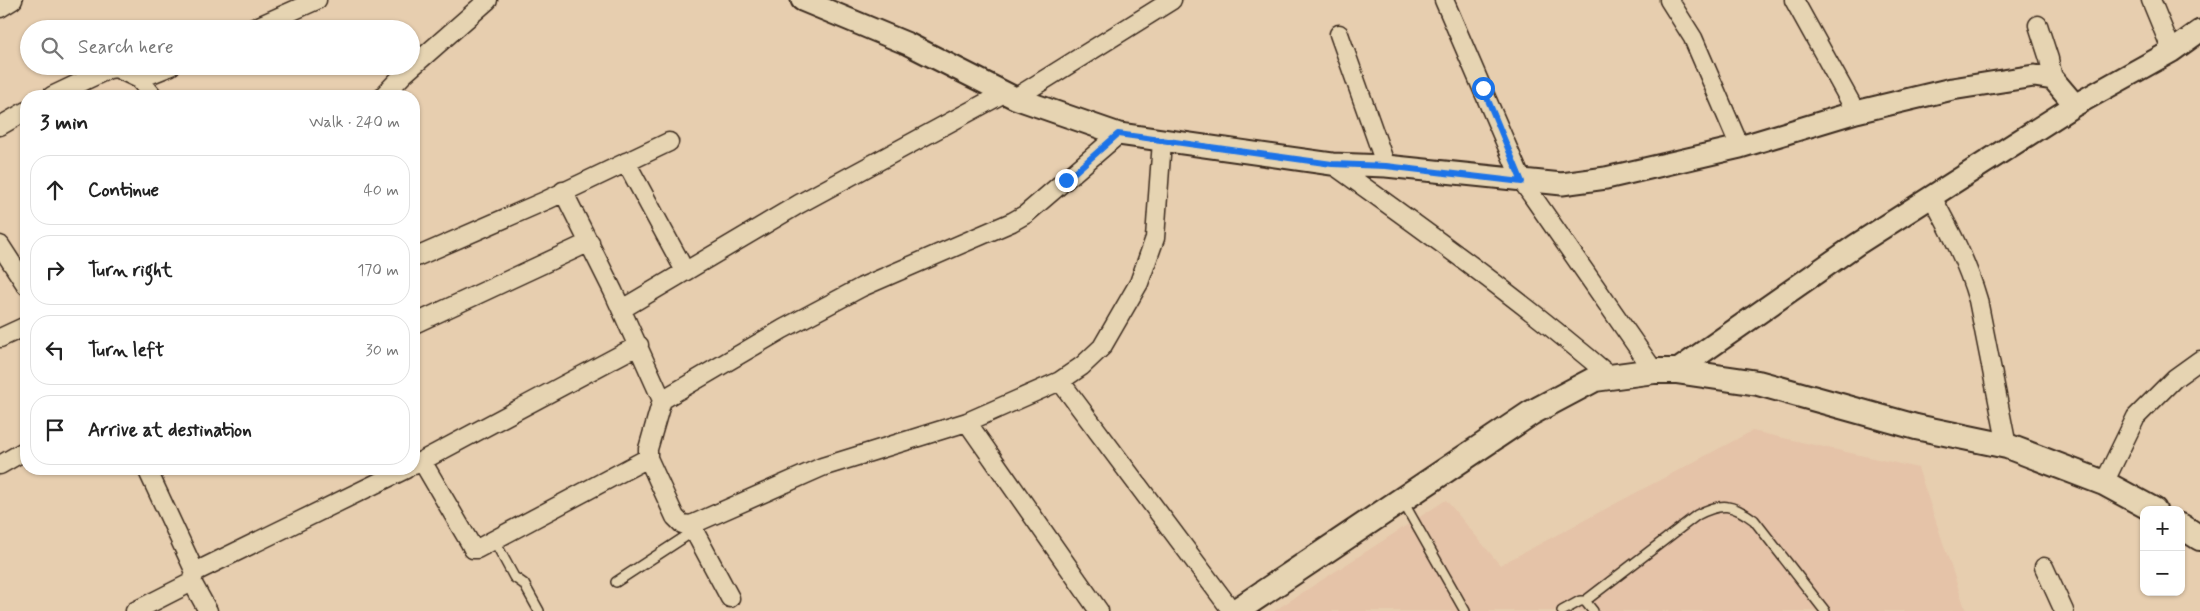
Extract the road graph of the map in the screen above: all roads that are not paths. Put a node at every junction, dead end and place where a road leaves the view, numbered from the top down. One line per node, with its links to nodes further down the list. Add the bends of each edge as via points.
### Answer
1 (13, 0): 10 (street)
2 (317, 0): 11 (street)
3 (488, 0): 16 (street)
4 (802, 0): 26 (street, via 908,44)
5 (1172, 0): 26 (street)
6 (1444, 0): 38 (street)
7 (1669, 0): 34 (street, via 1693,38)
8 (1794, 0): 28 (street)
9 (2151, 0): 15 (street)
10 (0, 8)
11 (272, 20)
12 (2038, 25): 22 (street)
13 (2200, 31): 15 (street)
14 (1338, 34): 37 (street)
15 (2172, 51): 27 (street)
16 (420, 60)
17 (96, 75): 23 (street)
18 (131, 75): 21 (street)
19 (149, 75): 21 (street)
20 (403, 75): 25 (street)
21 (139, 79): 24 (street)
22 (2053, 79): 27 (street); 28 (street, via 2034,76 1952,89)
23 (65, 90)
24 (148, 90)
25 (389, 90)
26 (1009, 95): 31 (street); 45 (street, via 799,204)
27 (2075, 105): 40 (street)
28 (1856, 112): 34 (street)
29 (20, 114): 30 (street)
30 (0, 126)
31 (1118, 134): 32 (street); 55 (street, via 1026,214 862,287)
32 (1162, 141): 36 (street); 54 (street, via 1155,238 1139,283 1102,347)
33 (669, 142): 35 (street)
34 (1740, 147): 38 (street, via 1606,178 1562,184)
35 (626, 162): 39 (street); 45 (street)
36 (1332, 164): 37 (street); 53 (street, via 1473,266)
37 (1386, 166): 38 (street)
38 (1522, 182): 52 (street)
39 (563, 192): 41 (street); 43 (street)
40 (1932, 197): 52 (street); 57 (street, via 1961,249 1972,277)
41 (590, 242): 46 (street); 47 (street)
42 (0, 245): 44 (street)
43 (420, 255)
44 (20, 259)
45 (685, 271): 46 (street)
46 (622, 309): 50 (street)
47 (420, 321)
48 (20, 329): 49 (street)
49 (0, 338)
50 (638, 345): 55 (street); 60 (street)
51 (2200, 360): 65 (street, via 2175,378 2136,417)
52 (1665, 371): 53 (main road); 57 (main road, via 1758,383 1916,427)
53 (1610, 376): 66 (main road, via 1595,378 1531,413)
54 (1060, 381): 56 (street); 81 (street)
55 (662, 400): 59 (street)
56 (967, 422): 68 (street, via 822,467); 80 (street)
57 (2007, 446): 65 (main road)
58 (20, 453): 61 (street)
59 (648, 458): 68 (street, via 675,517); 71 (street)
60 (420, 462)
61 (0, 465)
62 (420, 473): 71 (street, via 473,548)
63 (150, 475): 73 (street)
64 (394, 475): 73 (street)
65 (2104, 483): 67 (main road)
66 (1402, 500): 82 (main road); 83 (lane)
67 (2147, 506)
68 (692, 528): 74 (lane); 75 (street)
69 (2185, 529): 70 (main road)
70 (2200, 538)
71 (494, 540): 79 (lane, via 514,577 524,584)
72 (2044, 567): 87 (street)
73 (193, 577): 77 (street); 78 (street)
74 (616, 582)
75 (730, 598)
76 (1585, 601): 84 (lane); 85 (lane); 86 (lane, via 1697,515 1725,505 1754,520)
77 (134, 611)
78 (208, 611)
79 (539, 611)
80 (1099, 611)
81 (1232, 611)
82 (1236, 611)
83 (1465, 611)
84 (1562, 611)
85 (1594, 611)
86 (1825, 611)
87 (2064, 611)

